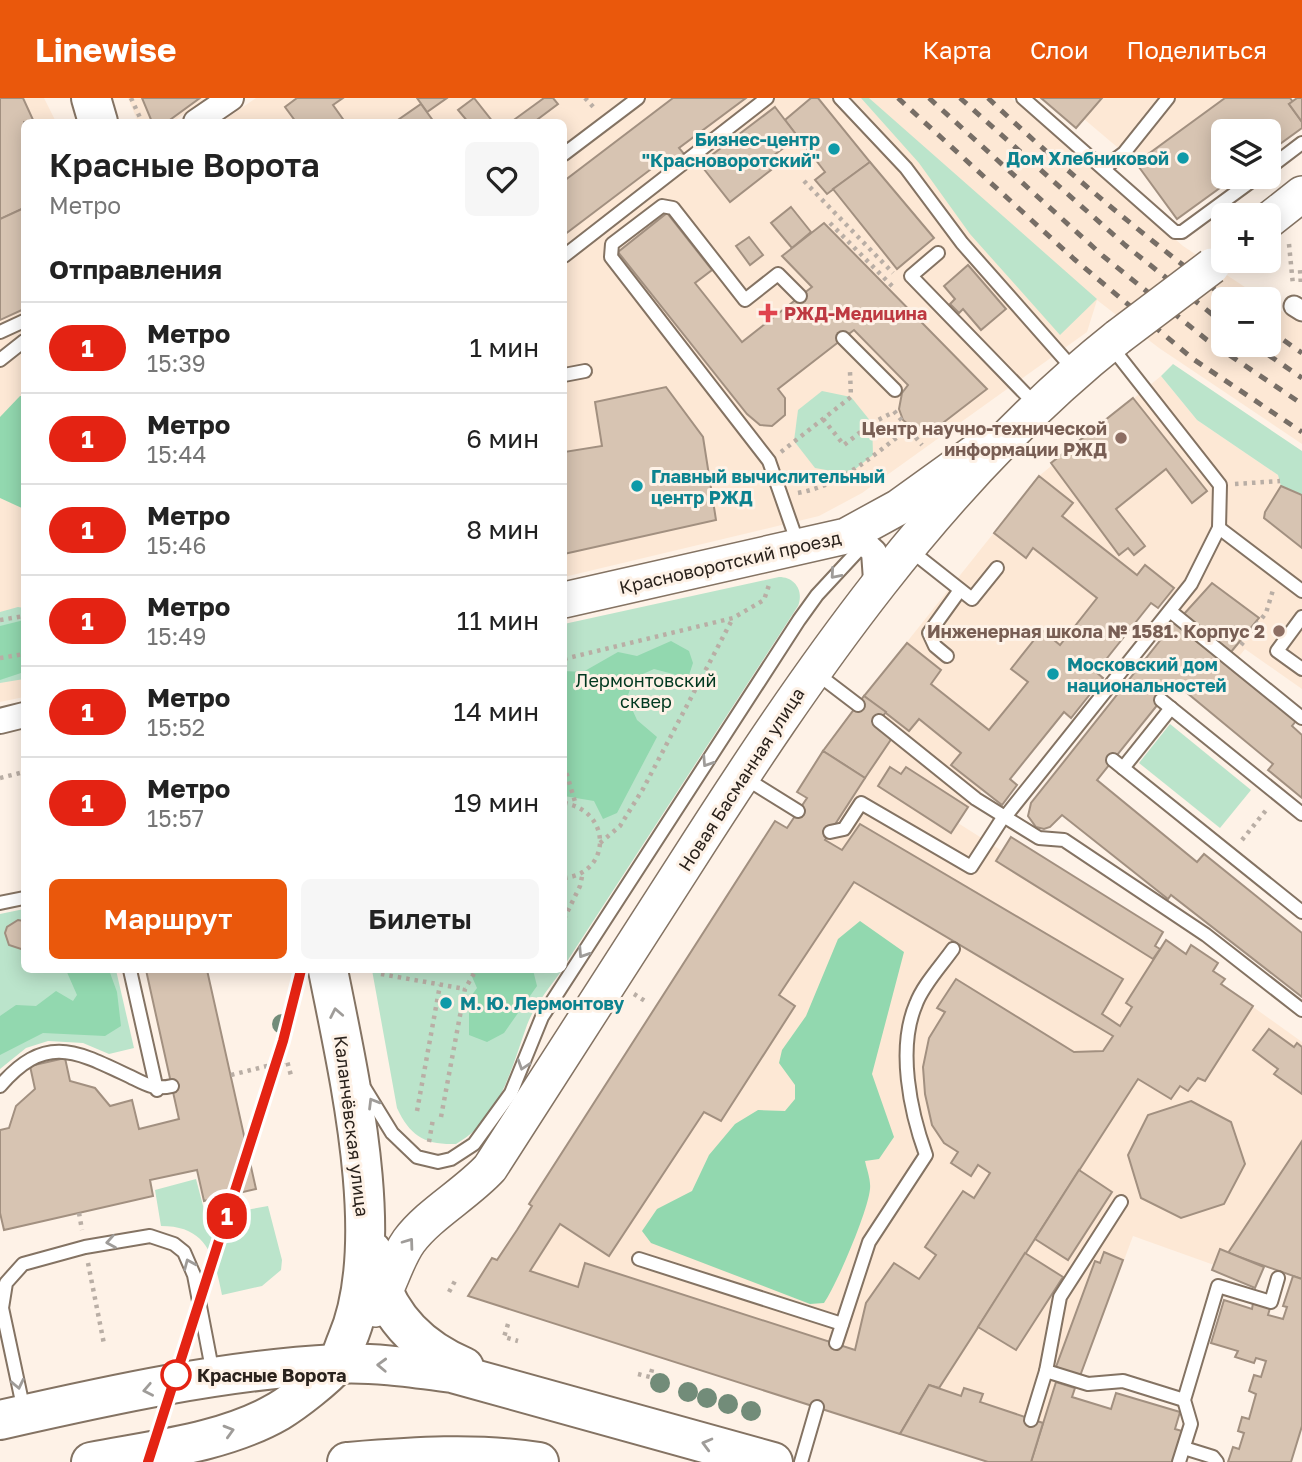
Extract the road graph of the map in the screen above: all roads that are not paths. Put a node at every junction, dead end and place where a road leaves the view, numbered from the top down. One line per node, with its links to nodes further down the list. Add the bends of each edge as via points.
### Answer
1 (76, 98): 9 (main road)
2 (91, 98): 10 (main road)
3 (231, 98): 11 (street)
4 (638, 98): 13 (lane)
5 (767, 98): 20 (lane)
6 (840, 98): 31 (lane, via 906,168 962,243)
7 (1023, 98): 15 (lane)
8 (1168, 98): 15 (lane, via 1124,153)
9 (89, 119)
10 (97, 119)
11 (200, 119)
12 (1302, 143): 14 (lane)
13 (567, 152)
14 (1281, 159)
15 (1104, 168): 16 (lane, via 1175,232 1182,232)
16 (1241, 189)
17 (1302, 194): 18 (main road)
18 (1281, 229)
19 (938, 253): 31 (lane, via 911,276)
20 (567, 254)
21 (1211, 266): 26 (main road, Новая Басманная улица, bridge)
22 (800, 296): 35 (lane, via 778,274 746,300 673,208 662,206 612,244 611,257 769,461)
23 (21, 322): 24 (lane)
24 (0, 332)
25 (846, 340): 32 (lane)
26 (1114, 341): 31 (main road, Новая Басманная улица); 33 (lane, via 1220,485)
27 (21, 343): 28 (lane)
28 (0, 360)
29 (585, 371): 30 (lane)
30 (567, 374)
31 (1057, 388): 34 (main road, Красноворотский проезд); 36 (main road, Новая Басманная улица)
32 (895, 390)
33 (1219, 528): 39 (lane); 42 (lane, via 1191,584)
34 (856, 539): 35 (main road, Красноворотский проезд); 41 (street, via 874,552 877,565 876,580); 64 (lane, one-way to 64, via 542,1017 511,1093 474,1144 451,1160 429,1162 417,1157 392,1133)
35 (799, 547): 40 (main road, Красноворотский проезд)
36 (909, 549): 38 (lane); 41 (main road, Новая Басманная улица)
37 (997, 568): 38 (lane, via 972,599)
38 (960, 590): 44 (lane, via 929,633 934,646)
39 (1302, 591)
40 (567, 599)
41 (863, 605): 46 (main road, Новая Басманная улица)
42 (1170, 611): 49 (lane); 55 (lane, via 1080,733)
43 (1302, 617): 45 (lane, via 1277,651)
44 (947, 656)
45 (1302, 669)
46 (813, 671): 47 (lane); 52 (main road, Новая Басманная улица)
47 (858, 705)
48 (21, 716): 50 (street)
49 (1302, 718)
50 (0, 720)
51 (879, 721): 55 (lane)
52 (742, 776): 53 (lane); 72 (main road, Новая Басманная улица, one-way to 52, via 397,1260 411,1239 490,1168)
53 (798, 811)
54 (1302, 814): 59 (lane, via 1166,704 1118,764)
55 (1004, 816): 56 (lane, via 971,867 861,803 844,829); 63 (lane, via 1039,838 1064,839 1206,935)
56 (830, 832)
57 (21, 899): 58 (lane)
58 (0, 903)
59 (1302, 912)
60 (953, 949): 73 (lane, via 916,1003 908,1042 912,1100 926,1155 869,1242)
61 (131, 973): 67 (lane)
62 (329, 973): 64 (main road, Каланчёвская улица, one-way to 62)
63 (1302, 1010)
64 (345, 1056): 69 (main road, Каланчёвская улица)
65 (0, 1086): 67 (lane, via 32,1057 64,1050 79,1052)
66 (172, 1086): 67 (lane)
67 (157, 1090)
68 (1121, 1202): 76 (lane, via 1060,1297)
69 (366, 1210): 72 (main road); 75 (main road, Каланчёвская улица, via 361,1292 354,1325)
70 (639, 1259): 73 (lane)
71 (1278, 1278): 79 (lane, via 1271,1302 1218,1286)
72 (384, 1296): 75 (main road, Новая Басманная улица); 78 (main road, via 396,1317 432,1350)
73 (842, 1324): 74 (lane)
74 (836, 1343)
75 (337, 1364): 77 (main road); 78 (main road, one-way to 75, via 452,1373); 84 (main road, one-way to 75, via 182,1444 259,1422 282,1410)
76 (1046, 1371): 79 (lane, via 1088,1384 1123,1381); 82 (lane)
77 (214, 1378): 81 (main road, one-way to 81); 81 (lane, one-way to 81, via 194,1275 184,1252 150,1236 85,1247 23,1264 6,1283 2,1308)
78 (520, 1392): 87 (main road, one-way to 78)
79 (1184, 1400): 83 (lane, via 1191,1424)
80 (817, 1407): 88 (lane)
81 (12, 1417)
82 (1031, 1420)
83 (1184, 1448): 89 (lane); 90 (lane)
84 (91, 1462)
85 (347, 1462): 86 (main road, via 435,1455)
86 (539, 1462)
87 (773, 1462)
88 (801, 1462)
89 (1179, 1462)
90 (1217, 1462)

